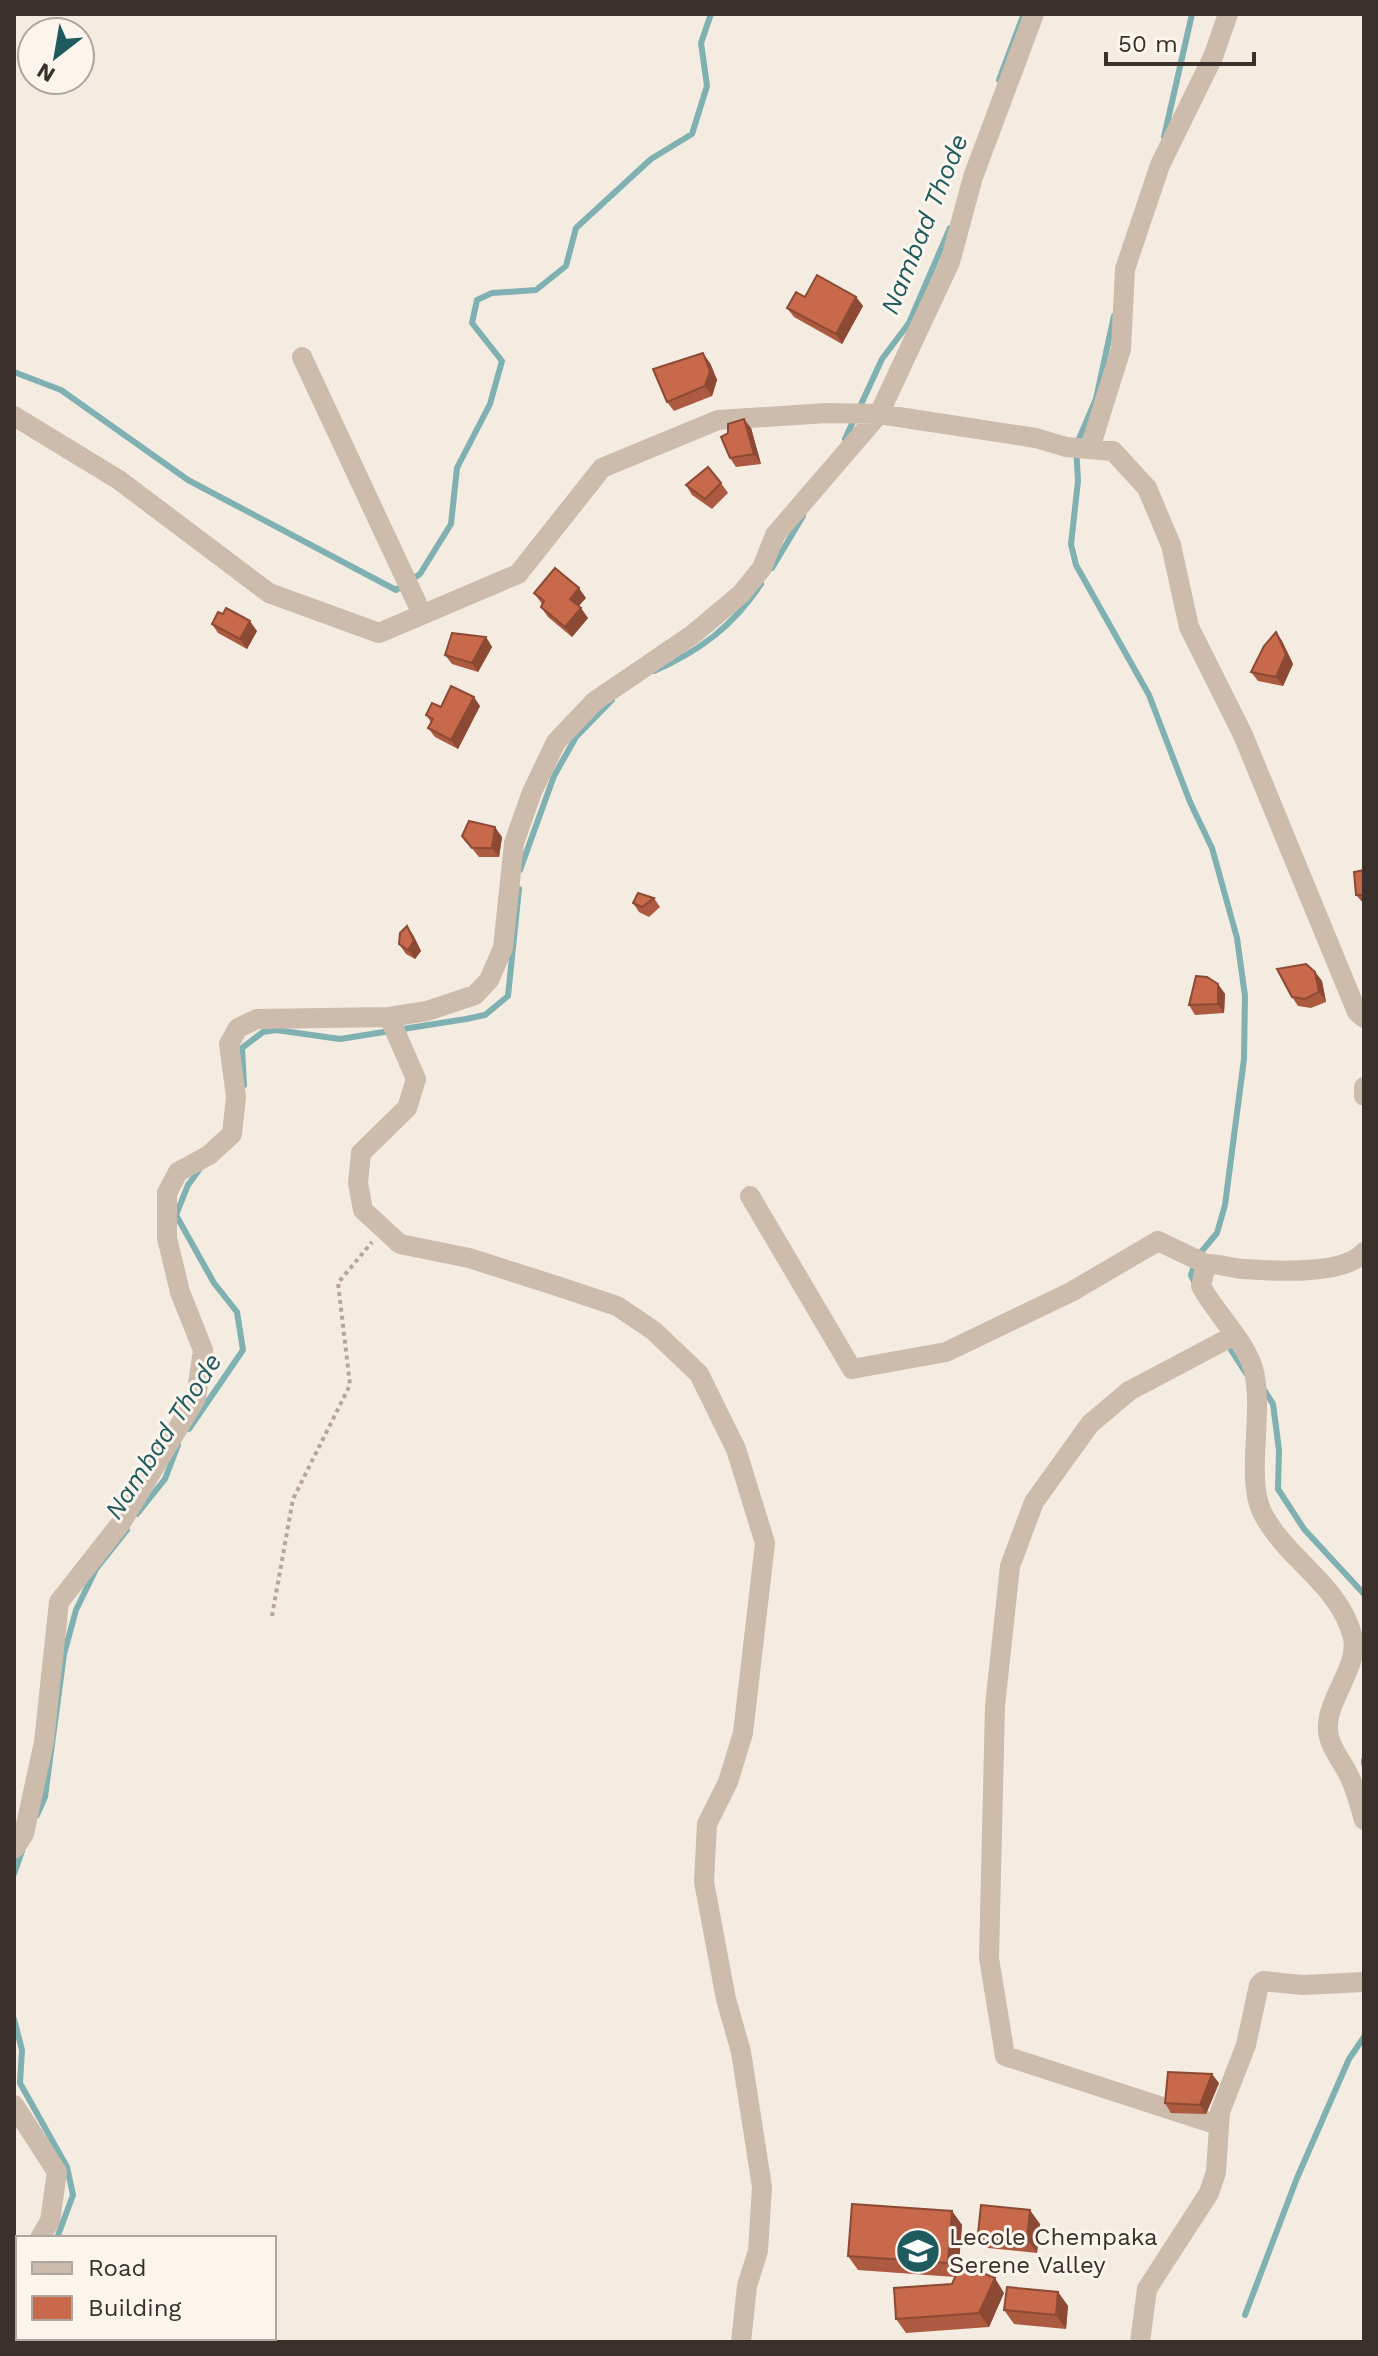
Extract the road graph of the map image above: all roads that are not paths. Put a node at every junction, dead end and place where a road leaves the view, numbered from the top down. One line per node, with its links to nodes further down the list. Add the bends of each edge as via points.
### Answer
1 (1034, 14): 4 (street, via 973,177 950,262)
2 (1228, 14): 6 (street, via 1160,165 1125,269 1121,349)
3 (302, 357): 7 (street)
4 (873, 414): 6 (street); 7 (street, via 718,420 602,468 518,574); 8 (street, via 775,535 762,568 741,594 692,635 595,701 556,742 514,843 503,948 489,980 475,995)
5 (14, 416): 7 (street, via 119,480 269,593 379,633)
6 (1082, 447): 9 (street, via 1113,451 1147,488 1171,545 1189,627 1243,735 1357,1012)
7 (422, 614)
8 (389, 1017): 17 (street, via 257,1019 238,1028 229,1044 236,1097 232,1134 178,1172 167,1193 167,1238 180,1292 203,1350 196,1398 121,1523 59,1602 44,1742 24,1834); 22 (street, via 416,1079 407,1108 361,1153 363,1210 400,1244 491,1265 617,1306 683,1355 699,1374 736,1449 765,1543 743,1733 728,1782 707,1824 704,1882 741,2052 762,2187 758,2251 747,2286)
9 (1364, 1018)
10 (1364, 1087): 11 (street)
11 (1364, 1096)
12 (750, 1196): 14 (street, via 852,1369 946,1352 1071,1292 1158,1241)
13 (1364, 1252): 14 (street, via 1350,1264 1323,1268)
14 (1206, 1264): 15 (street, via 1201,1286)
15 (1233, 1336): 16 (street, via 1253,1367 1255,1481 1261,1509 1297,1560 1324,1583 1347,1619 1354,1642 1328,1725); 20 (street, via 1129,1391 1090,1424 1034,1502 1010,1566 995,1706 989,1958 1005,2056)
16 (1364, 1820)
17 (14, 1849)
18 (1364, 1982): 20 (street, via 1263,1981 1251,1988 1246,2045)
19 (14, 2105): 21 (street, via 57,2172 50,2221)
20 (1218, 2125): 23 (street, via 1216,2172 1209,2193 1147,2289)
21 (41, 2236)
22 (741, 2342)
23 (1140, 2342)

